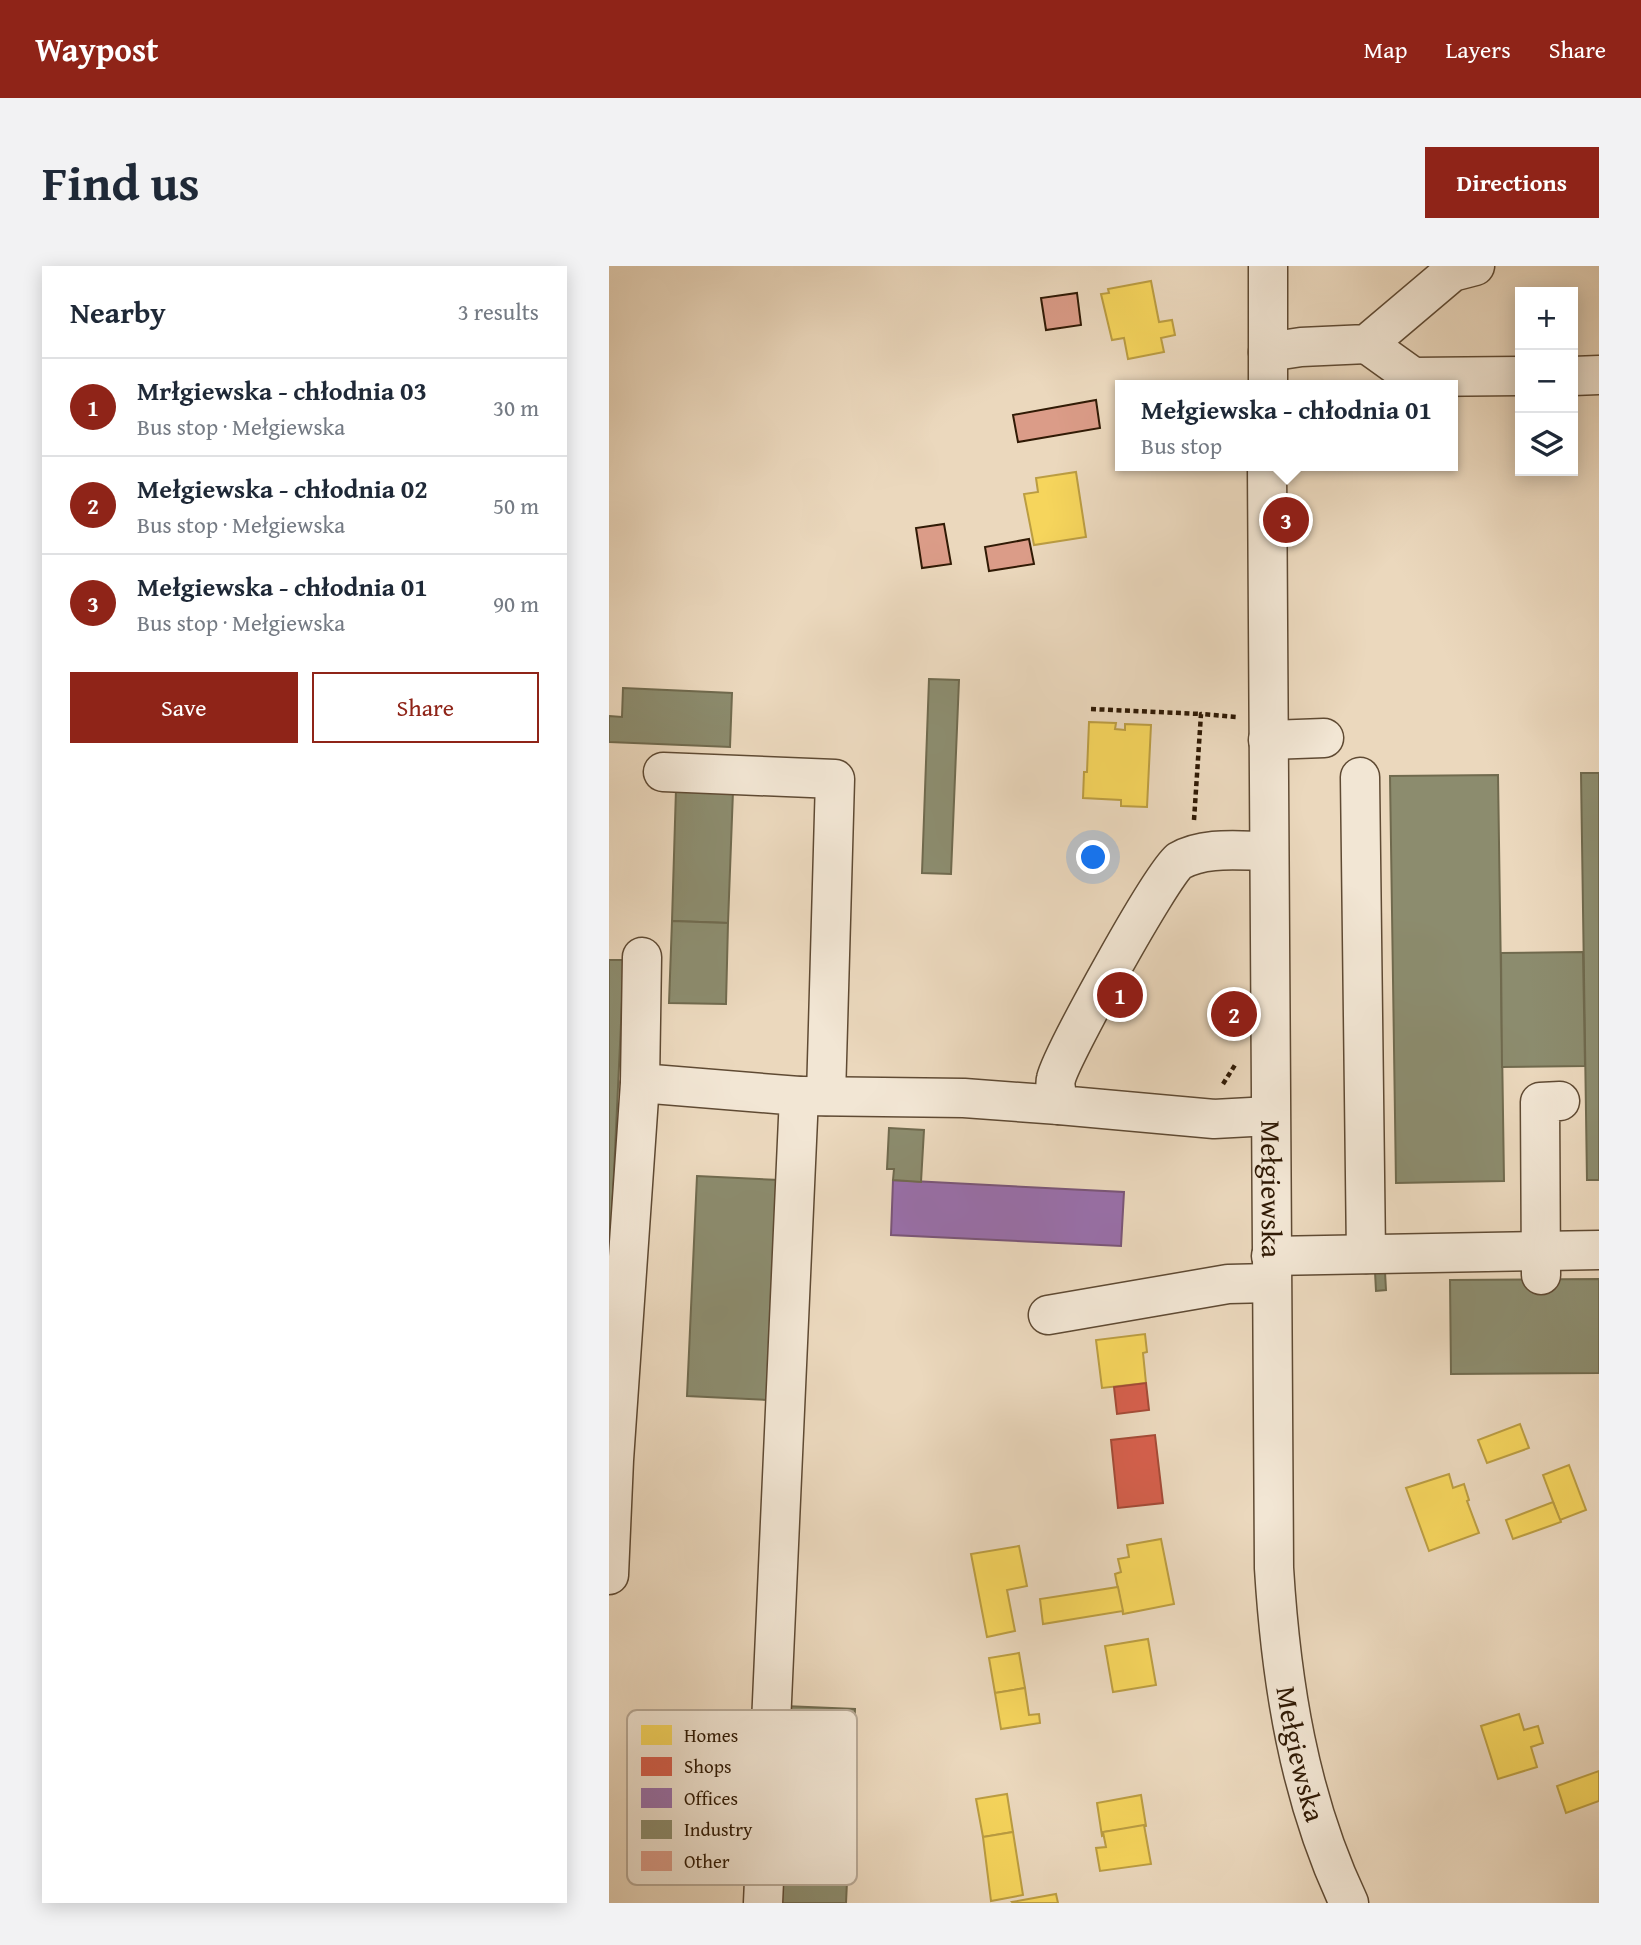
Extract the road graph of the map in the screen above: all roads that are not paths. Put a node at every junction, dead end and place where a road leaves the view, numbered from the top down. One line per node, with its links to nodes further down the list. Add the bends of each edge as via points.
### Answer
1 (1269, 266): 4 (street)
2 (1475, 266): 3 (street, via 1452,272)
3 (1367, 344): 4 (street, via 1301,347); 6 (street, via 1413,377)
4 (1268, 368)
5 (1599, 375): 7 (street)
6 (1515, 376)
7 (1578, 376)
8 (1267, 471): 9 (street, Mełgiewska)
9 (1258, 729): 10 (street); 13 (street, Mełgiewska)
10 (1324, 738)
11 (663, 772): 16 (street, via 835,779)
12 (1360, 777): 21 (street)
13 (1268, 851): 18 (street, via 1206,851 1178,861 1157,889 1069,1051 1055,1081); 19 (street, Mełgiewska)
14 (642, 957): 15 (street)
15 (640, 1083): 16 (street); 25 (street)
16 (813, 1096): 18 (street, via 964,1098); 26 (street)
17 (1560, 1101): 22 (street, via 1540,1102)
18 (1059, 1105): 19 (street, via 1214,1119)
19 (1270, 1116): 23 (street, Mełgiewska)
20 (1599, 1250): 22 (street)
21 (1366, 1254): 22 (street); 23 (street)
22 (1540, 1264)
23 (1271, 1270): 24 (street, via 1228,1284); 29 (street, Mełgiewska, via 1274,1555 1281,1653 1305,1779)
24 (1048, 1315)
25 (609, 1575)
26 (775, 1710)
27 (764, 1885): 28 (street)
28 (763, 1903)
29 (1349, 1903)

